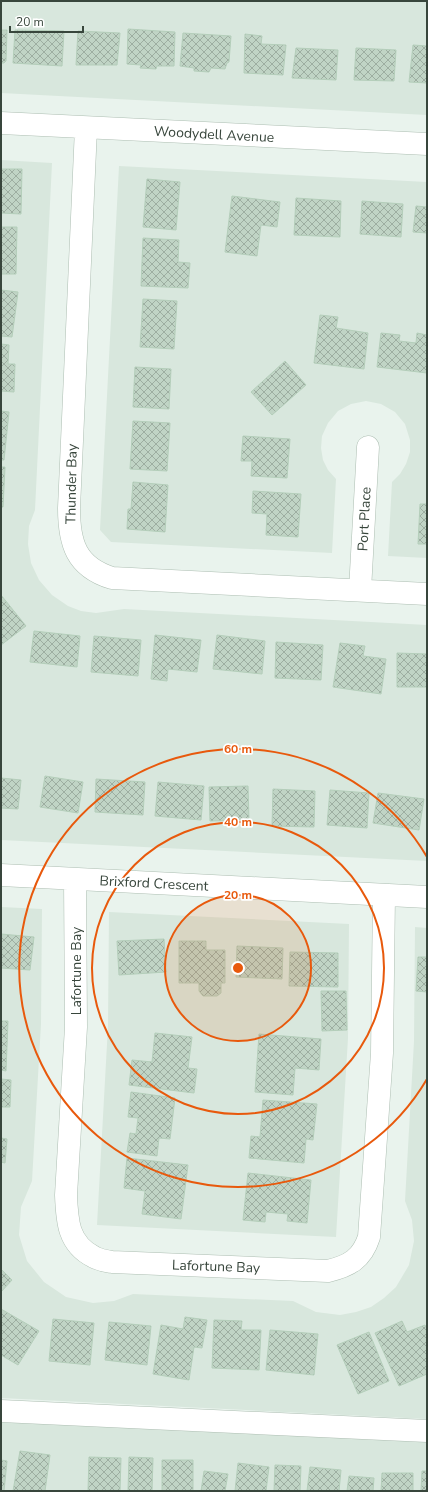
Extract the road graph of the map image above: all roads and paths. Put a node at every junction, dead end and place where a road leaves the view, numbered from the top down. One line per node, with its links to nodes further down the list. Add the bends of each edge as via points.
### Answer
1 (1, 123): 2 (street, Woodydell Avenue)
2 (86, 128): 3 (street, Woodydell Avenue); 5 (street, Thunder Bay, via 69,508 71,540 77,552 91,568 112,578)
3 (427, 144)
4 (368, 447): 5 (street, Port Place)
5 (360, 590): 6 (street, Thunder Bay)
6 (427, 594)
7 (1, 875): 8 (street, Brixford Crescent)
8 (75, 879): 9 (street, Brixford Crescent); 9 (street, Lafortune Bay, via 76,1027 66,1209 68,1227 74,1240 94,1257 112,1262 328,1271 349,1264 366,1247 370,1232 382,1053)
9 (384, 895): 10 (street, Brixford Crescent)
10 (427, 897)
11 (1, 1411): 12 (street)
12 (427, 1431)

